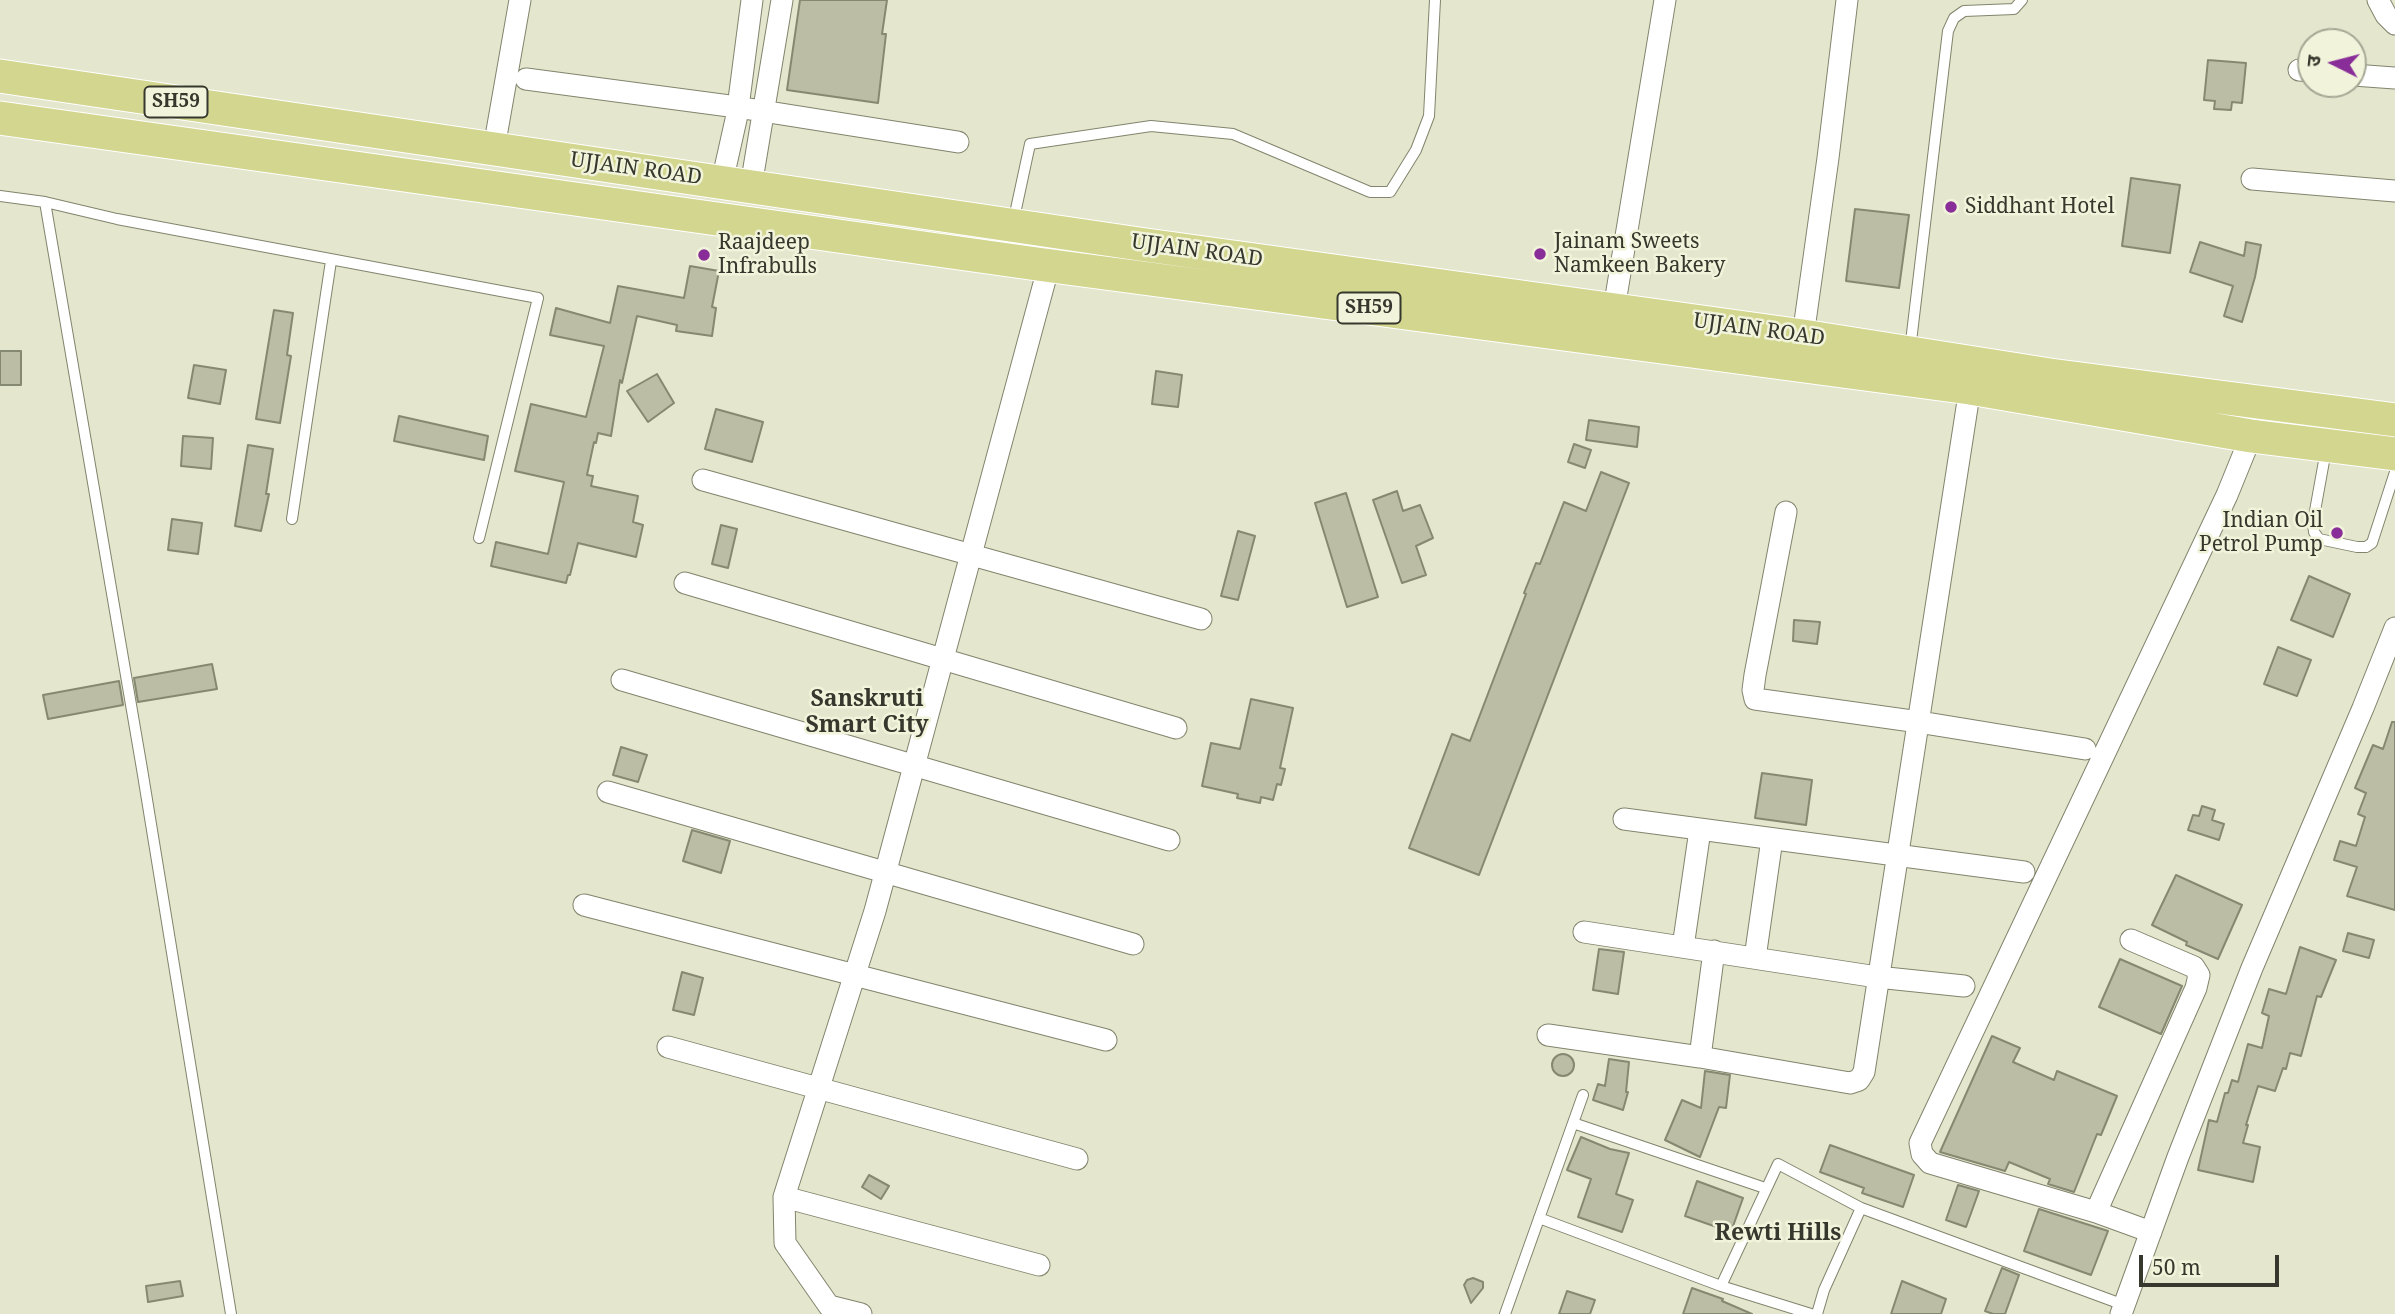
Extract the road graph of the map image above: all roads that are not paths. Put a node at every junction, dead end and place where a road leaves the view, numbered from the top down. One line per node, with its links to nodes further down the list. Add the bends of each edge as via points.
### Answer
1 (520, 0): 19 (street)
2 (782, 0): 9 (street)
3 (1435, 0): 27 (lane, via 1429,116 1416,150 1390,192 1370,192 1233,134 1151,126 1030,144)
4 (1665, 0): 30 (street)
5 (1847, 0): 31 (street)
6 (2022, 0): 32 (lane, via 2014,9 1964,10 1948,31)
7 (2378, 0): 10 (street)
8 (750, 10): 9 (street); 15 (street)
9 (778, 24): 16 (street)
10 (2395, 24)
11 (0, 76): 19 (main road, UJJAIN ROAD / SH59)
12 (2367, 76): 13 (street)
13 (2395, 78)
14 (526, 79): 15 (street)
15 (737, 107): 16 (street); 22 (street)
16 (765, 111): 18 (street); 22 (street)
17 (0, 118): 24 (main road, UJJAIN ROAD / SH59)
18 (958, 142)
19 (494, 148): 20 (main road, UJJAIN ROAD / SH59)
20 (536, 154): 22 (main road, UJJAIN ROAD / SH59); 24 (main road)
21 (2252, 179): 23 (street)
22 (737, 184): 27 (main road, UJJAIN ROAD / SH59)
23 (2395, 191)
24 (529, 194): 29 (main road, UJJAIN ROAD / SH59)
25 (0, 196): 26 (lane)
26 (45, 202): 28 (lane); 88 (lane)
27 (1013, 225): 30 (main road, UJJAIN ROAD / SH59)
28 (331, 261): 41 (lane); 42 (lane, via 538,298)
29 (1049, 265): 33 (main road, UJJAIN ROAD / SH59); 43 (street)
30 (1615, 309): 31 (main road, UJJAIN ROAD / SH59)
31 (1803, 336): 32 (main road, UJJAIN ROAD / SH59)
32 (1910, 354): 34 (main road, UJJAIN ROAD / SH59)
33 (1970, 388): 35 (main road, UJJAIN ROAD / SH59); 49 (street)
34 (2395, 420)
35 (2251, 436): 36 (main road, UJJAIN ROAD / SH59); 82 (street, via 1920,1143 1930,1163)
36 (2327, 445): 37 (main road, UJJAIN ROAD / SH59); 38 (lane, via 2313,522 2319,539 2357,547 2372,543)
37 (2395, 454)
38 (2395, 472)
39 (702, 480): 43 (street)
40 (1786, 512): 49 (street, via 1755,675 1755,699)
41 (292, 519)
42 (479, 538)
43 (971, 555): 45 (street); 47 (street)
44 (685, 583): 47 (street)
45 (1201, 619)
46 (2395, 628): 84 (street, via 2252,968)
47 (943, 660): 50 (street); 52 (street)
48 (622, 680): 52 (street)
49 (1919, 722): 51 (street); 58 (street)
50 (1176, 728)
51 (2085, 749)
52 (915, 766): 57 (street); 59 (street)
53 (608, 792): 59 (street)
54 (1624, 819): 55 (street)
55 (1700, 830): 56 (street); 65 (street)
56 (1772, 839): 58 (street); 67 (street)
57 (1169, 840)
58 (1896, 855): 60 (street); 69 (street)
59 (886, 872): 64 (street); 68 (street)
60 (2024, 872)
61 (584, 905): 68 (street)
62 (1584, 932): 65 (street)
63 (2131, 940): 82 (street, via 2194,967 2199,975)
64 (1133, 944)
65 (1683, 947): 66 (street)
66 (1714, 951): 67 (street); 74 (street)
67 (1755, 958): 69 (street)
68 (855, 975): 72 (street); 75 (street)
69 (1877, 976): 70 (street); 74 (street, via 1864,1072 1859,1080 1850,1083)
70 (1964, 986)
71 (1548, 1035): 74 (street)
72 (1106, 1040)
73 (668, 1047): 75 (street)
74 (1700, 1057)
75 (819, 1088): 78 (street); 80 (street)
76 (1583, 1095): 77 (lane)
77 (1573, 1123): 79 (lane); 83 (lane)
78 (1077, 1159)
79 (1765, 1188): 81 (lane, via 1777,1164); 86 (lane)
80 (784, 1196): 85 (street); 89 (street, via 785,1243 830,1306)
81 (1861, 1208): 87 (lane); 92 (lane)
82 (2096, 1212): 84 (street)
83 (1539, 1218): 86 (lane); 90 (lane)
84 (2151, 1232): 87 (street)
85 (1040, 1265)
86 (1721, 1286): 91 (lane)
87 (2122, 1310)
88 (231, 1314)
89 (861, 1314)
90 (1504, 1314)
91 (1811, 1314)
92 (1817, 1314)

